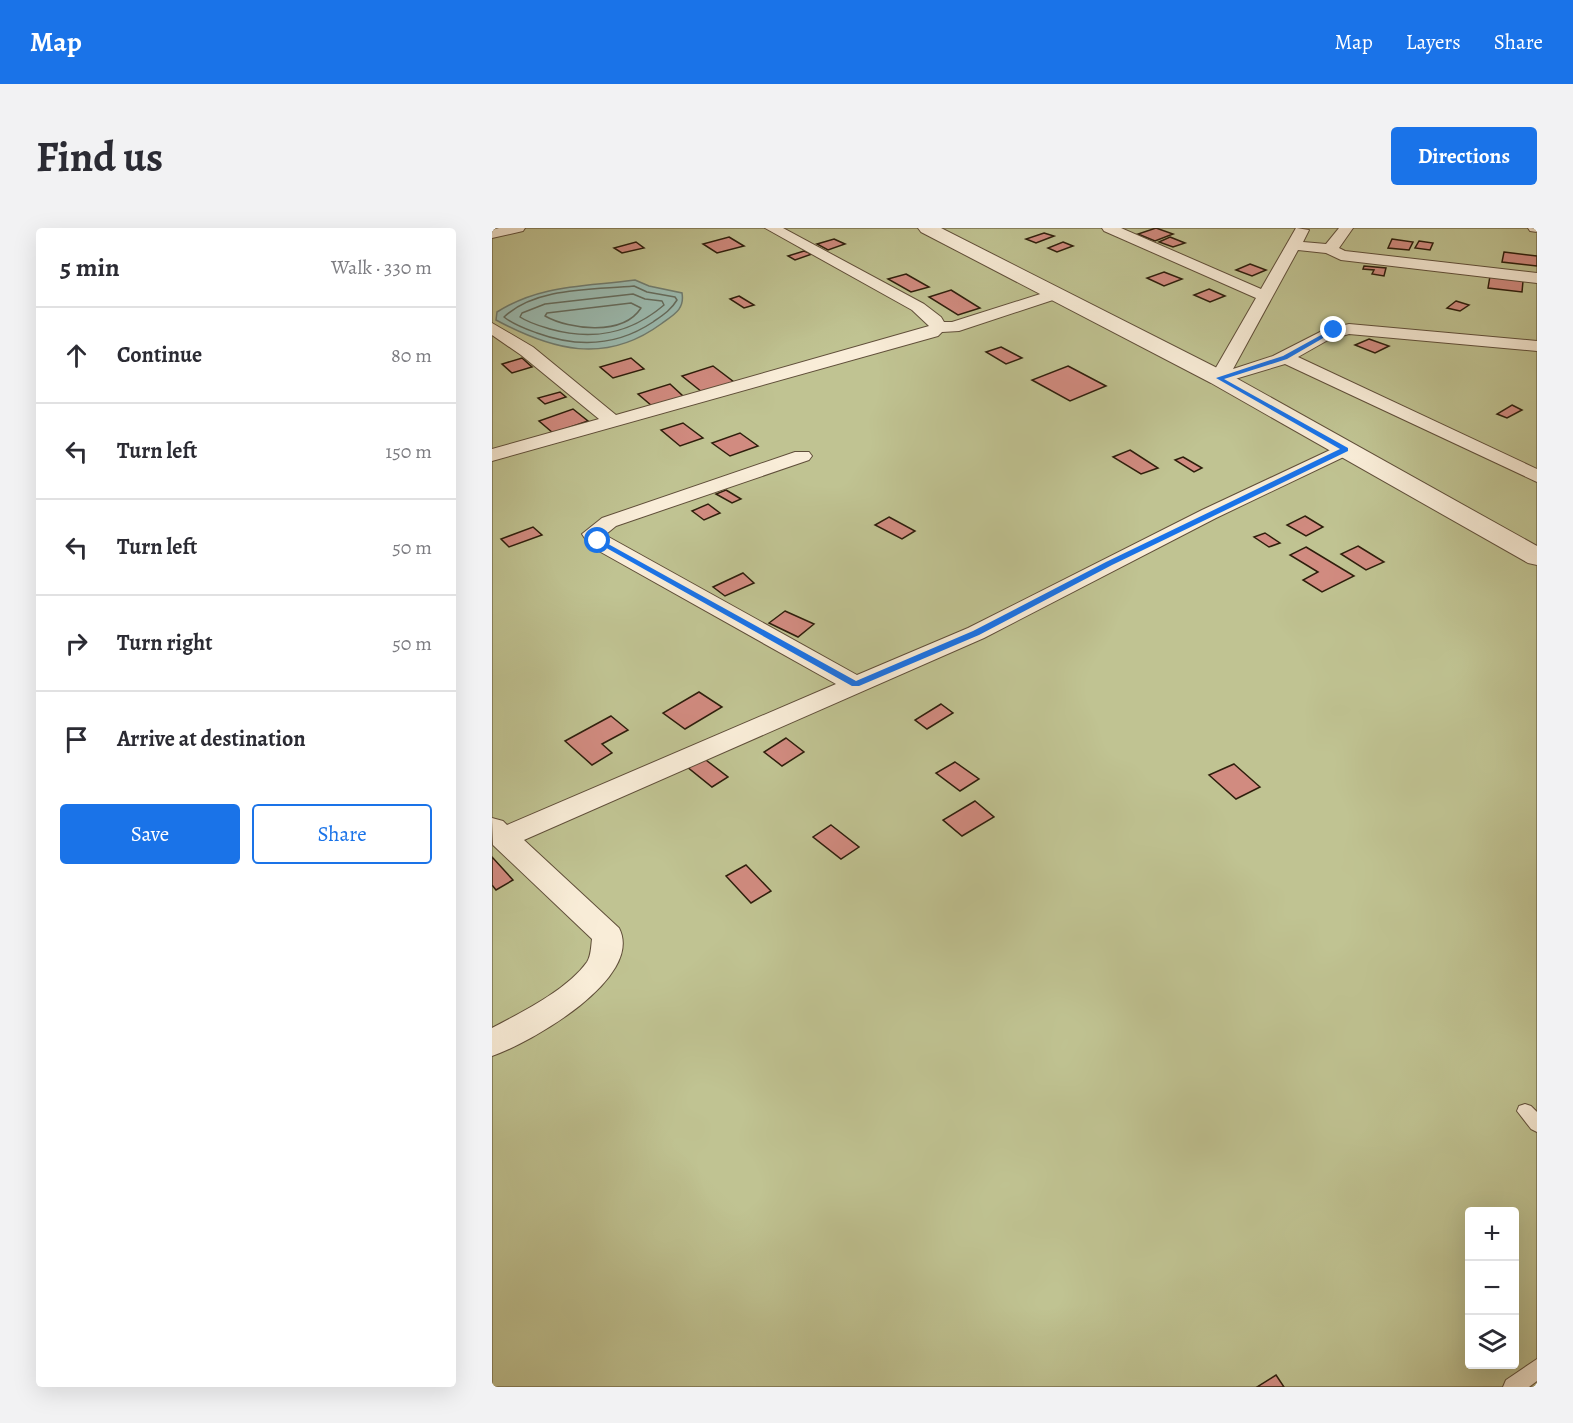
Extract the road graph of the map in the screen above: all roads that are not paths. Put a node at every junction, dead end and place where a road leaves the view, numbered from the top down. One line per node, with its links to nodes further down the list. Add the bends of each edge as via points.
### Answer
1 (518, 228): 7 (street)
2 (772, 228): 13 (street, via 918,307)
3 (927, 228): 11 (street)
4 (1109, 228): 12 (street)
5 (1304, 228): 8 (street)
6 (1346, 228): 9 (street)
7 (492, 234)
8 (1292, 245): 9 (street); 12 (street)
9 (1330, 249): 10 (street, via 1341,255)
10 (1537, 278)
11 (1056, 294): 13 (street, via 953,327); 17 (street)
12 (1264, 296): 17 (street)
13 (938, 327): 18 (street, via 932,332)
14 (492, 328): 18 (street, via 527,351)
15 (1537, 346): 16 (street, via 1341,328)
16 (1285, 357): 17 (street); 22 (street)
17 (1219, 378): 19 (street)
18 (612, 421): 20 (street)
19 (1345, 449): 23 (street); 24 (street, via 976,633)
20 (492, 455)
21 (802, 456): 24 (street, via 609,522 593,534 598,541)
22 (1537, 476)
23 (1537, 556)
24 (856, 684): 25 (street)
25 (498, 833): 26 (street, via 608,936 601,967 576,991)
26 (492, 1043)
27 (1525, 1111): 28 (lane)
28 (1537, 1124)
29 (1537, 1369): 30 (lane)
30 (1513, 1387)

